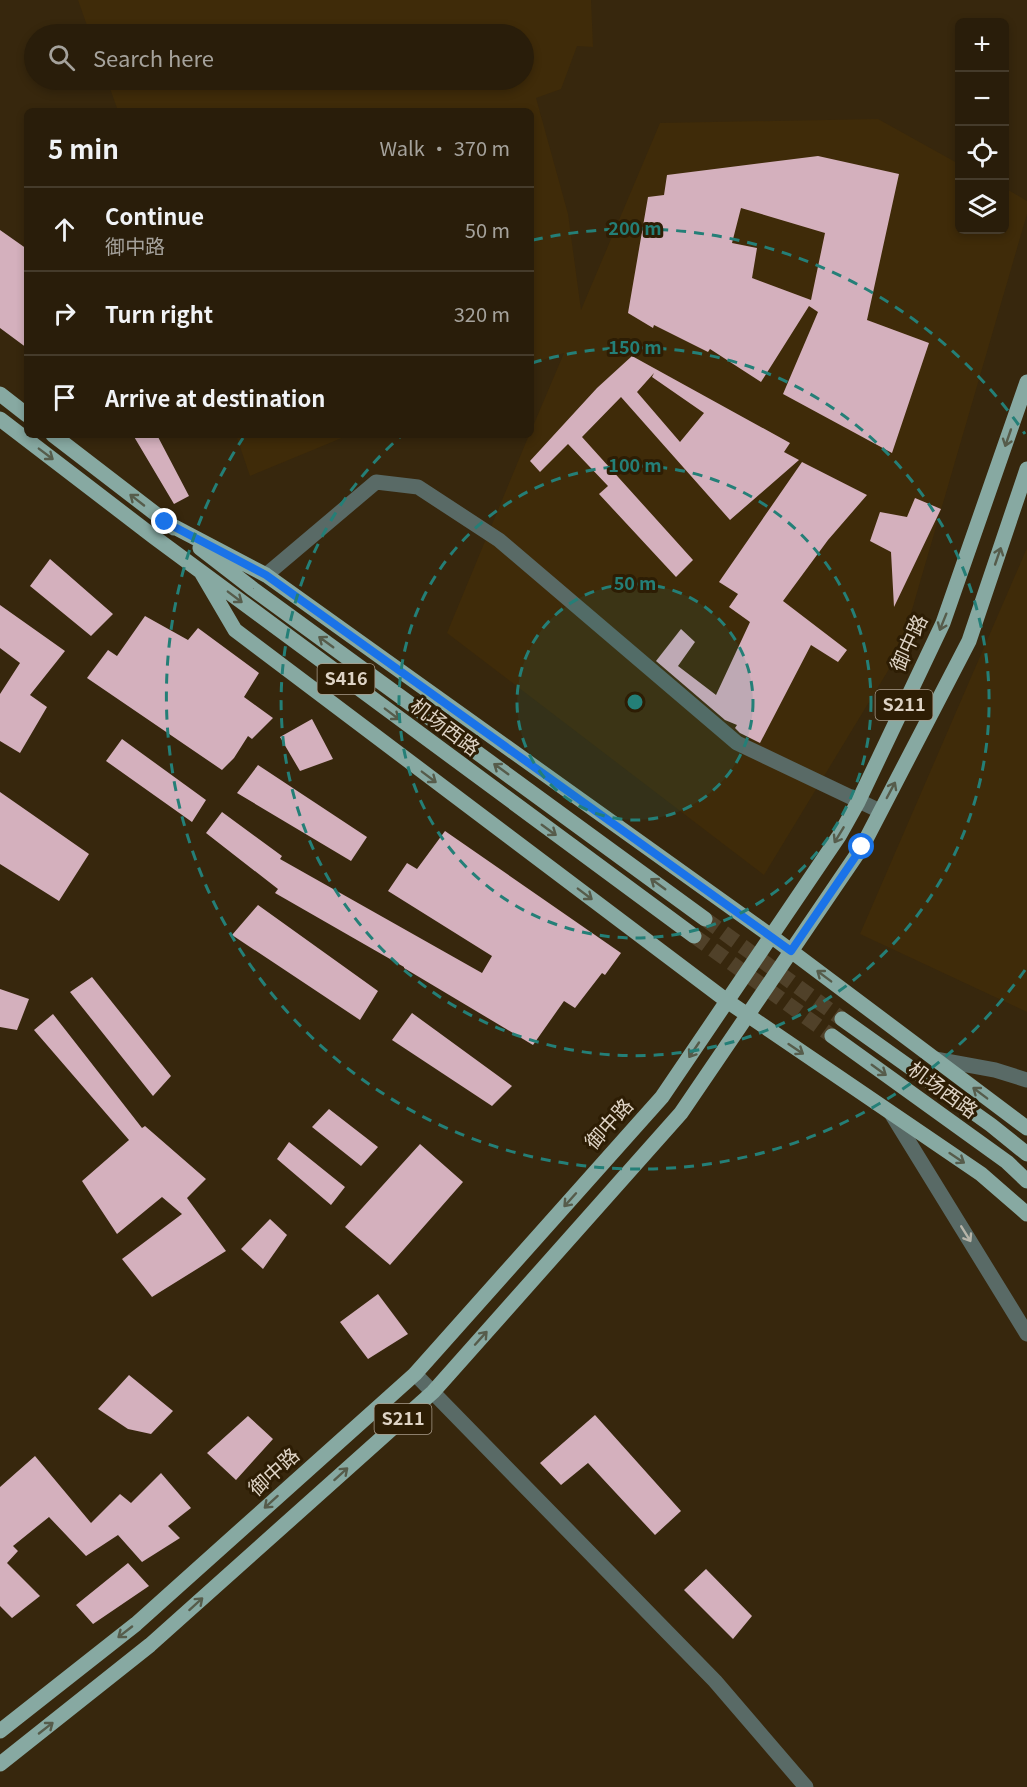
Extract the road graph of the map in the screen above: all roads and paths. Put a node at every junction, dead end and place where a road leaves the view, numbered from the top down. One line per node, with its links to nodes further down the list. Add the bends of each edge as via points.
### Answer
1 (1027, 382): 12 (main road, 御中路 / S211, one-way to 12, via 942,623)
2 (0, 394): 3 (main road)
3 (24, 413)
4 (0, 419): 5 (main road, 机场西路 / S416, one-way to 5)
5 (24, 437)
6 (25, 438): 10 (main road, 机场西路 / S416, one-way to 10)
7 (57, 438): 9 (main road, S416, one-way to 7)
8 (1027, 469): 13 (main road, S211, one-way to 8, via 969,640)
9 (165, 522): 11 (main road); 14 (main road, S416, one-way to 9)
10 (201, 572): 15 (main road, 机场西路 / S416, one-way to 15); 18 (main road, one-way to 18, via 235,630)
11 (266, 575): 12 (street, via 376,482 418,487 499,540 737,743); 16 (main road)
12 (858, 802): 13 (street); 16 (main road, 御中路 / S211, one-way to 16)
13 (880, 811): 17 (main road, S211, via 862,847)
14 (705, 919)
15 (694, 936)
16 (771, 936): 17 (main road); 18 (main road, 御中路 / S211)
17 (791, 951): 19 (main road, S211); 22 (main road, one-way to 17)
18 (727, 1001): 19 (main road); 30 (main road, 御中路 / S211, one-way to 30, via 662,1097)
19 (747, 1016): 24 (main road, one-way to 24); 31 (main road, S211, one-way to 19, via 681,1113)
20 (842, 1019): 26 (main road)
21 (832, 1036): 27 (main road, 机场西路, one-way to 27, via 1007,1162)
22 (935, 1059): 23 (street); 25 (main road, one-way to 22)
23 (1027, 1080)
24 (891, 1113): 28 (main road, one-way to 28, via 981,1174); 29 (street, one-way to 29)
25 (1027, 1128)
26 (1027, 1154)
27 (1027, 1181)
28 (1027, 1214)
29 (1027, 1334)
30 (415, 1374): 31 (street); 32 (main road, 御中路 / S211, one-way to 32, via 136,1624)
31 (433, 1392): 33 (main road, S211, one-way to 31, via 150,1645); 34 (street, via 715,1681)
32 (0, 1731)
33 (0, 1764)
34 (806, 1787)

